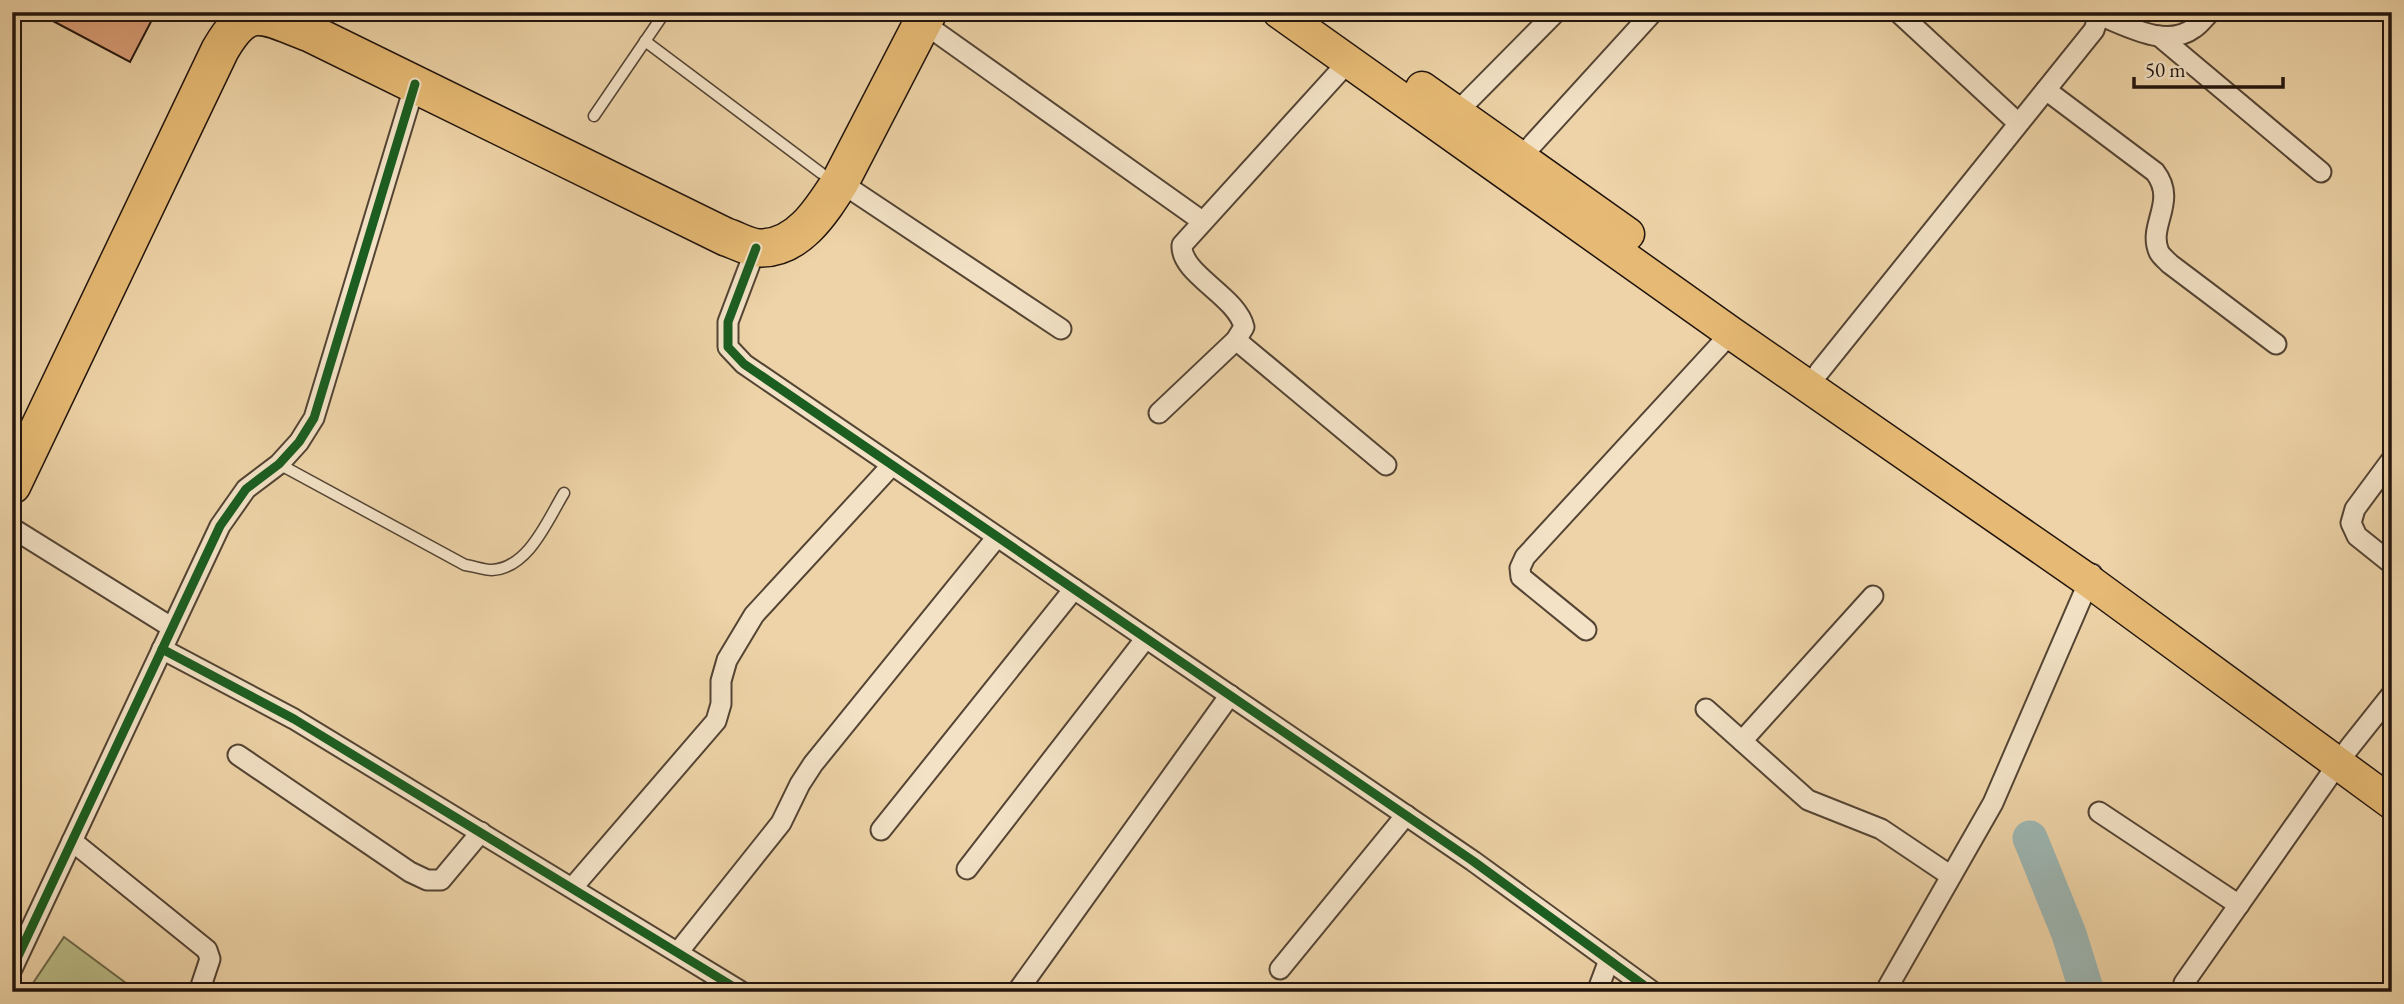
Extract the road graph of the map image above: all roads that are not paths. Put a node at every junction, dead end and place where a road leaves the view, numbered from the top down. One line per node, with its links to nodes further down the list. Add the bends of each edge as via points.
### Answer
1 (221, 12): 31 (highway, via 201,40)
2 (306, 12): 22 (highway, via 739,219 776,224)
3 (665, 12): 13 (lane)
4 (1279, 12): 14 (main road)
5 (1315, 12): 17 (main road)
6 (1556, 12): 17 (street)
7 (1653, 12): 20 (street)
8 (1898, 12): 19 (street)
9 (2210, 12): 12 (street, via 2193,29)
10 (2099, 14): 12 (street); 16 (street, via 2094,30)
11 (919, 16): 22 (highway); 23 (street)
12 (2159, 36): 21 (street)
13 (645, 41): 18 (lane); 22 (lane)
14 (1348, 62): 23 (street); 26 (main road)
15 (415, 84): 24 (highway); 33 (street, via 314,418); 36 (highway, via 267,17 252,16 239,22 220,50)
16 (2046, 90): 19 (street); 28 (street, via 2155,172 2164,183 2165,195 2159,253)
17 (1457, 112): 20 (main road)
18 (594, 116)
19 (2018, 123): 29 (street)
20 (1521, 157): 29 (main road)
21 (2321, 172)
22 (830, 178): 24 (highway, via 825,205 796,237); 25 (street)
23 (1202, 221): 27 (street, via 1182,245 1182,252 1242,316 1244,327)
24 (756, 248): 34 (street, via 728,322 728,348 744,364)
25 (1060, 329)
26 (1731, 333): 41 (main road); 45 (street, via 1525,557 1521,577)
27 (1236, 340): 30 (street); 35 (street)
28 (2276, 344)
29 (1819, 372): 41 (main road)
30 (1159, 413)
31 (12, 444)
32 (2392, 459): 40 (street, via 2355,509 2351,523 2357,536)
33 (279, 464): 37 (lane, via 465,565 492,570 512,564 531,547); 44 (street, via 232,506)
34 (892, 465): 39 (street); 63 (street, via 754,615 727,660 716,720)
35 (1386, 465)
36 (12, 485)
37 (564, 493)
38 (12, 528): 44 (street)
39 (997, 537): 42 (street); 66 (street, via 813,764 781,823)
40 (2392, 564)
41 (2092, 573): 53 (main road); 62 (street, via 1993,803)
42 (1074, 589): 46 (street); 58 (street)
43 (1873, 596): 51 (street)
44 (171, 627): 47 (street)
45 (1586, 630)
46 (1146, 638): 49 (street); 61 (street)
47 (162, 649): 59 (street, via 295,719); 60 (street)
48 (2392, 694): 53 (street)
49 (1230, 695): 57 (street); 72 (street)
50 (1706, 709): 51 (street)
51 (1742, 741): 62 (street, via 1808,800 1881,829)
52 (238, 755): 59 (street, via 426,880 442,880)
53 (2343, 756): 54 (main road); 55 (main road); 64 (street)
54 (2392, 779)
55 (2392, 803)
56 (2099, 812): 64 (street)
57 (1406, 815): 67 (street); 69 (street)
58 (881, 830)
59 (481, 832): 63 (street)
60 (72, 841): 65 (street); 70 (street, via 207,950 210,959)
61 (967, 869)
62 (1951, 876): 75 (street)
63 (573, 887): 66 (street)
64 (2239, 905): 76 (street)
65 (19, 937): 68 (street)
66 (679, 951): 71 (street)
67 (1609, 960): 73 (street); 74 (street)
68 (12, 969)
69 (1280, 969)
70 (199, 992)
71 (742, 992)
72 (1017, 992)
73 (1597, 992)
74 (1653, 992)
75 (1885, 992)
76 (2182, 992)

